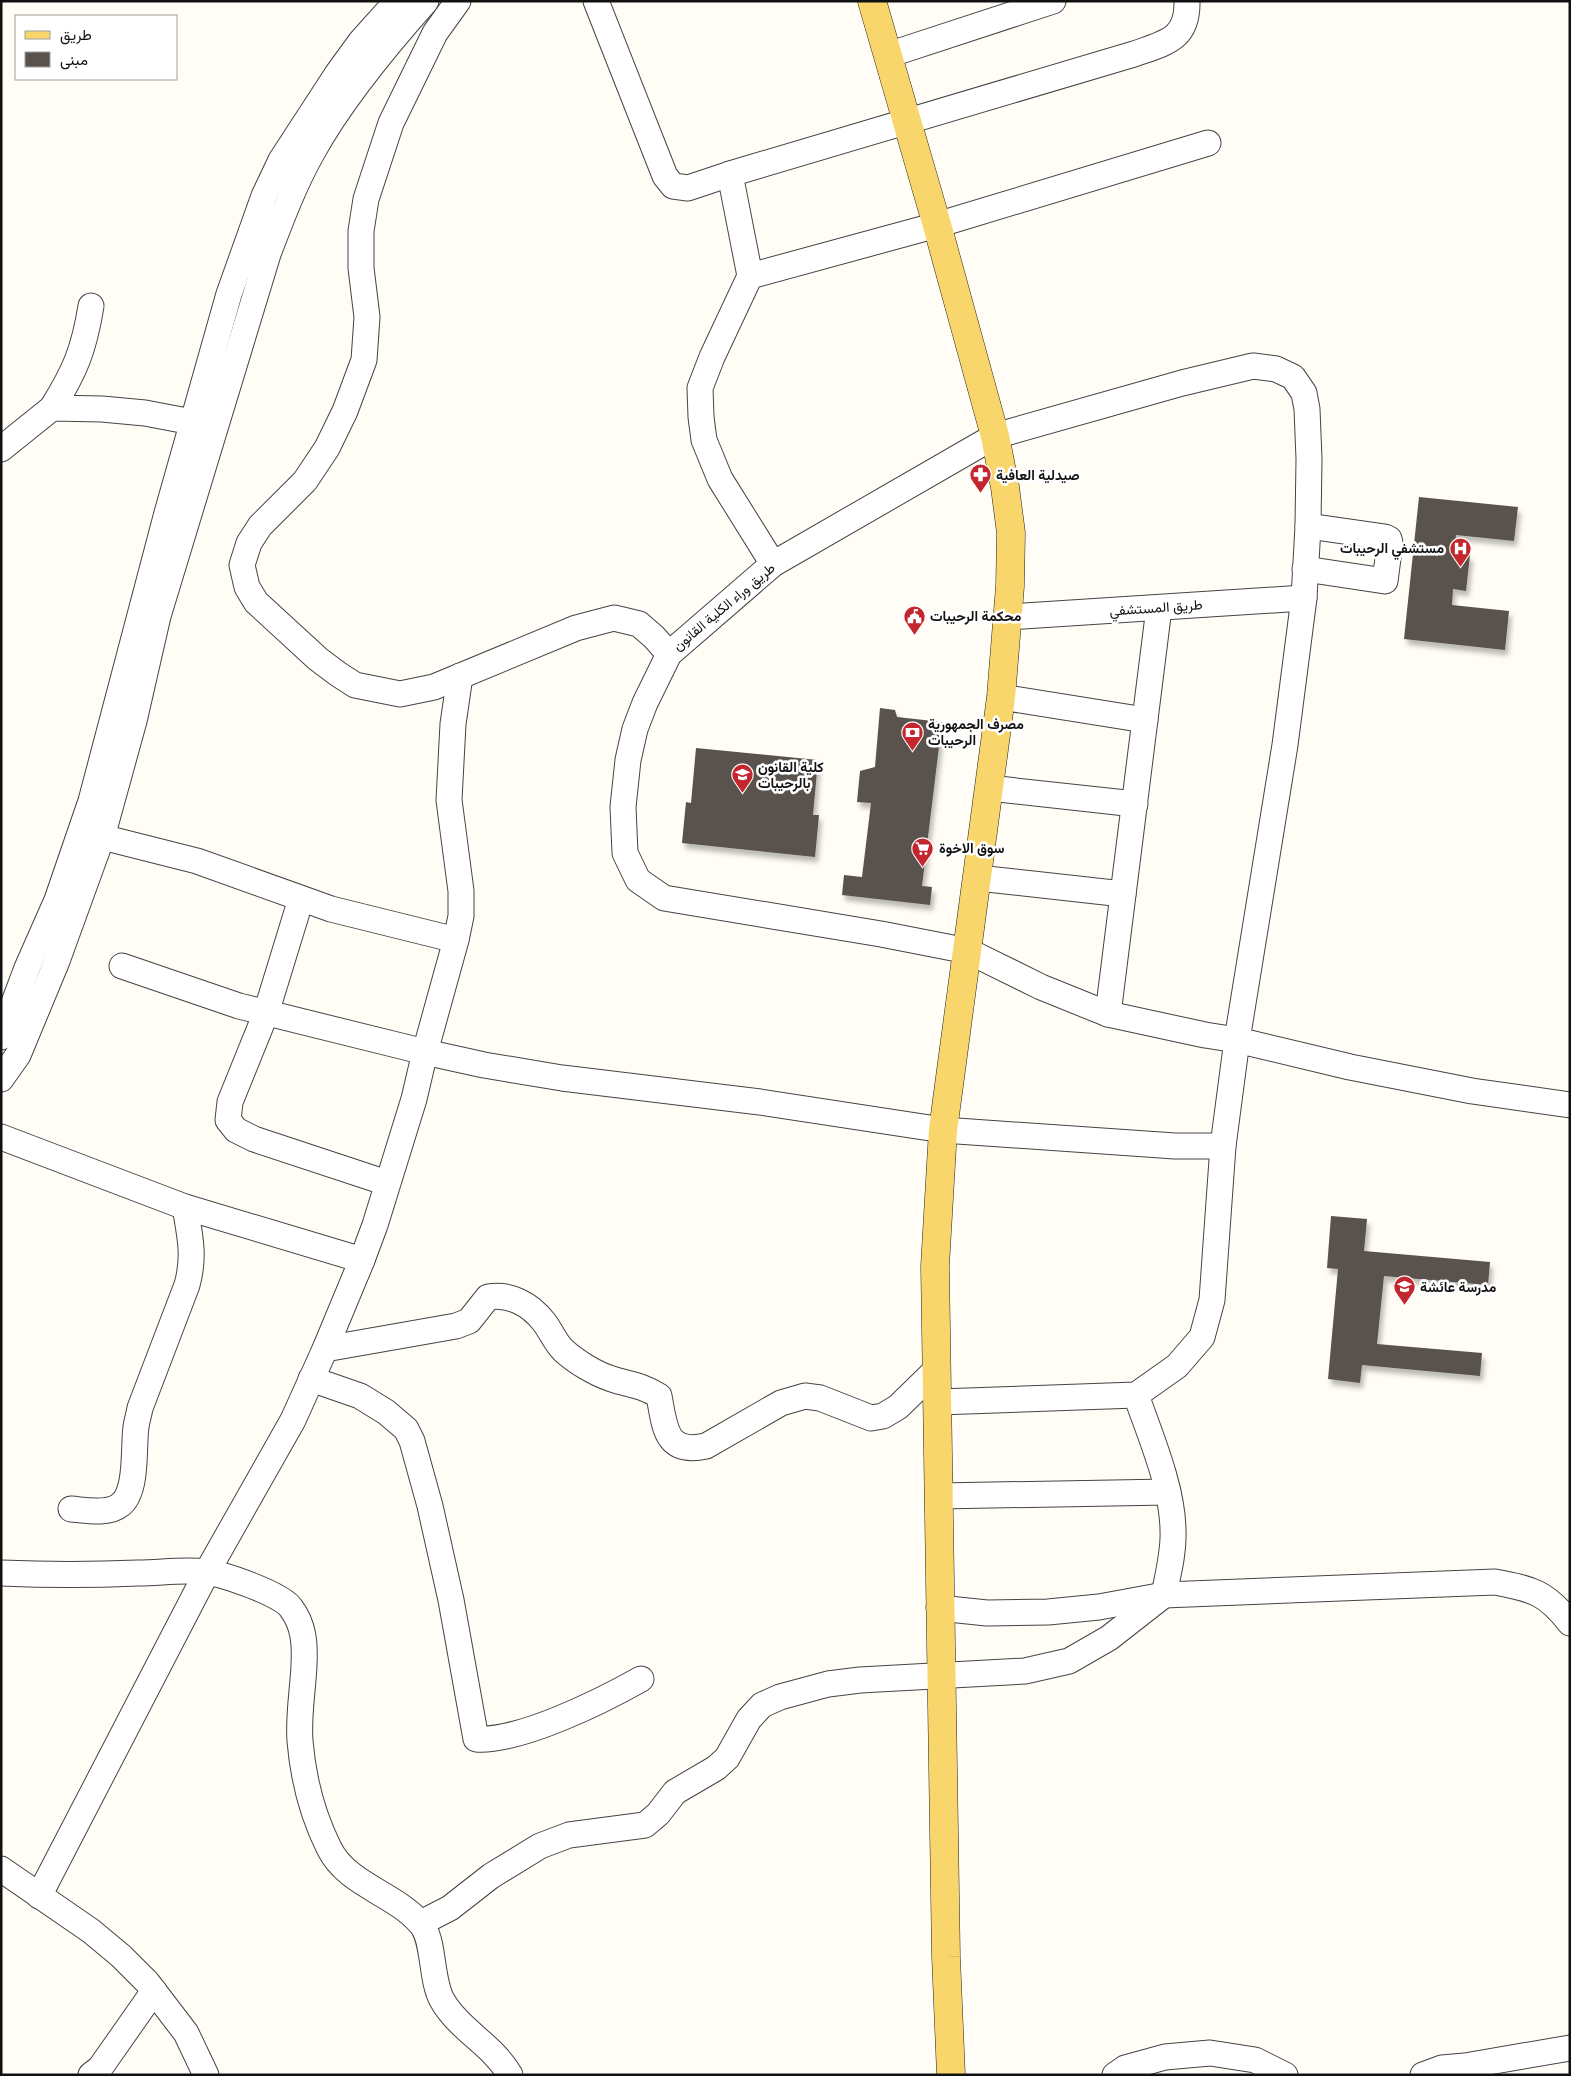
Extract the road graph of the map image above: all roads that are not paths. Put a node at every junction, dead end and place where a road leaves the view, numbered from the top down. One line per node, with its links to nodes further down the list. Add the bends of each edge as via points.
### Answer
1 (397, 1): 16 (street, via 342,68 281,160 264,196 229,294)
2 (426, 1): 16 (street, via 335,115 312,153 289,200)
3 (458, 1): 27 (street, via 435,33 391,123 366,198 361,241 366,317 364,360 345,411 327,448 305,481 260,526 249,542 242,565 247,587 256,602 318,659 356,685 400,694 434,687)
4 (596, 1): 11 (street, via 666,176 674,186 688,188)
5 (872, 1): 8 (main road)
6 (1053, 1): 8 (street)
7 (1187, 1): 9 (street, via 1184,26 1177,36 1166,42)
8 (888, 55): 9 (main road)
9 (907, 122): 11 (street); 12 (main road)
10 (1208, 143): 12 (street)
11 (730, 174): 13 (street)
12 (937, 225): 13 (street); 17 (main road)
13 (750, 276): 20 (street, via 700,388 701,417 704,440 720,479)
14 (91, 306): 15 (street, via 77,366)
15 (52, 408): 16 (street, via 145,412); 18 (street)
16 (204, 424): 24 (street)
17 (995, 436): 19 (street, طريق وراء الكلية القانون, via 1253,366 1276,369 1292,378 1304,393 1309,459); 20 (street, طريق وراء الكلية القانون); 25 (main road, via 1011,533)
18 (1, 449)
19 (1308, 526): 21 (street, طريق وراء الكلية القانون); 21 (street, via 1385,537 1390,543 1385,581)
20 (773, 564): 26 (street, طريق وراء الكلية القانون)
21 (1305, 568): 22 (street, طريق وراء الكلية القانون)
22 (1304, 598): 23 (street, طريق المستشفي); 42 (street, طريق وراء الكلية القانون, via 1290,708)
23 (1159, 608): 25 (street, طريق المستشفي); 29 (street)
24 (149, 614): 32 (street, via 134,721); 41 (street, via 57,900)
25 (1008, 617): 28 (main road)
26 (669, 654): 27 (street, via 639,624 614,618 576,628); 37 (street, طريق وراء الكلية القانون, via 635,729 628,760 625,853 638,880 664,898 881,934)
27 (460, 676): 36 (street, via 453,724 449,800 461,891 461,916)
28 (1001, 697): 29 (street); 30 (main road)
29 (1145, 720): 31 (street)
30 (989, 788): 31 (street); 33 (main road)
31 (1135, 804): 34 (street)
32 (102, 837): 35 (street, via 197,861); 44 (street, via 57,962 18,1056)
33 (978, 878): 34 (street); 37 (main road)
34 (1123, 894): 40 (street)
35 (301, 899): 36 (street); 39 (street)
36 (456, 940): 43 (street)
37 (968, 952): 40 (street, طريق وراء الكلية القانون); 46 (main road)
38 (122, 966): 39 (street, via 239,1006)
39 (266, 1012): 43 (street); 49 (street, via 230,1102 228,1120 236,1130 254,1139)
40 (1108, 1014): 42 (street, طريق وراء الكلية القانون)
41 (1, 1036)
42 (1237, 1040): 45 (street, طريق وراء الكلية القانون, via 1472,1091); 48 (street, طريق وراء الكلية القانون)
43 (425, 1052): 46 (street, via 562,1078 760,1102); 49 (street)
44 (1, 1078)
45 (1570, 1105)
46 (943, 1130): 48 (street, via 1175,1146); 53 (main road, via 935,1266)
47 (1, 1137): 50 (street)
48 (1223, 1146): 55 (street, طريق وراء الكلية القانون, via 1212,1300 1202,1337 1177,1366)
49 (388, 1183): 51 (street)
50 (186, 1207): 51 (street); 59 (street, via 191,1271 140,1408 127,1497 120,1506 107,1511)
51 (362, 1260): 52 (street)
52 (325, 1349): 53 (street, via 456,1326 470,1320 488,1297 501,1295 517,1300 533,1311 563,1350 582,1364 610,1379 646,1387 659,1396 663,1424 669,1437 681,1447 692,1449 706,1446 781,1403 805,1396 820,1398 871,1418 883,1416 898,1407); 54 (street)
53 (937, 1369): 56 (main road)
54 (311, 1379): 60 (street, via 292,1420); 66 (street, via 360,1396 386,1412 406,1429 412,1442 451,1600 476,1739 504,1736 536,1727 602,1700)
55 (1136, 1395): 56 (street); 57 (street)
56 (938, 1402): 58 (main road)
57 (1168, 1492): 58 (street); 62 (street, via 1173,1530)
58 (939, 1496): 63 (main road)
59 (71, 1509)
60 (207, 1572): 61 (street); 68 (street); 69 (street, via 263,1590 290,1606 303,1628 300,1741 319,1828 330,1851 350,1875)
61 (1, 1573)
62 (1164, 1595): 63 (street, via 1048,1612 987,1613); 64 (street, via 1495,1582 1530,1588 1557,1606); 65 (street, via 1109,1638 1069,1661 1025,1671)
63 (939, 1608): 65 (main road)
64 (1570, 1623)
65 (942, 1674): 69 (street, via 828,1684 762,1705 749,1719 727,1758 675,1792 645,1825 568,1835 540,1846 491,1876 450,1908); 75 (main road)
66 (641, 1679)
67 (1, 1870): 68 (street)
68 (39, 1896): 70 (street, via 91,1931 121,1956)
69 (421, 1923): 74 (street, via 428,1938 436,1987 442,2001 497,2056)
70 (154, 1991): 72 (street, via 100,2068); 73 (street, via 186,2033)
71 (1570, 2048): 78 (street, via 1442,2068)
72 (90, 2075)
73 (206, 2075)
74 (510, 2075)
75 (951, 2075)
76 (1115, 2075): 77 (street, via 1125,2068 1165,2057 1210,2053 1255,2060)
77 (1285, 2075)
78 (1423, 2075)

